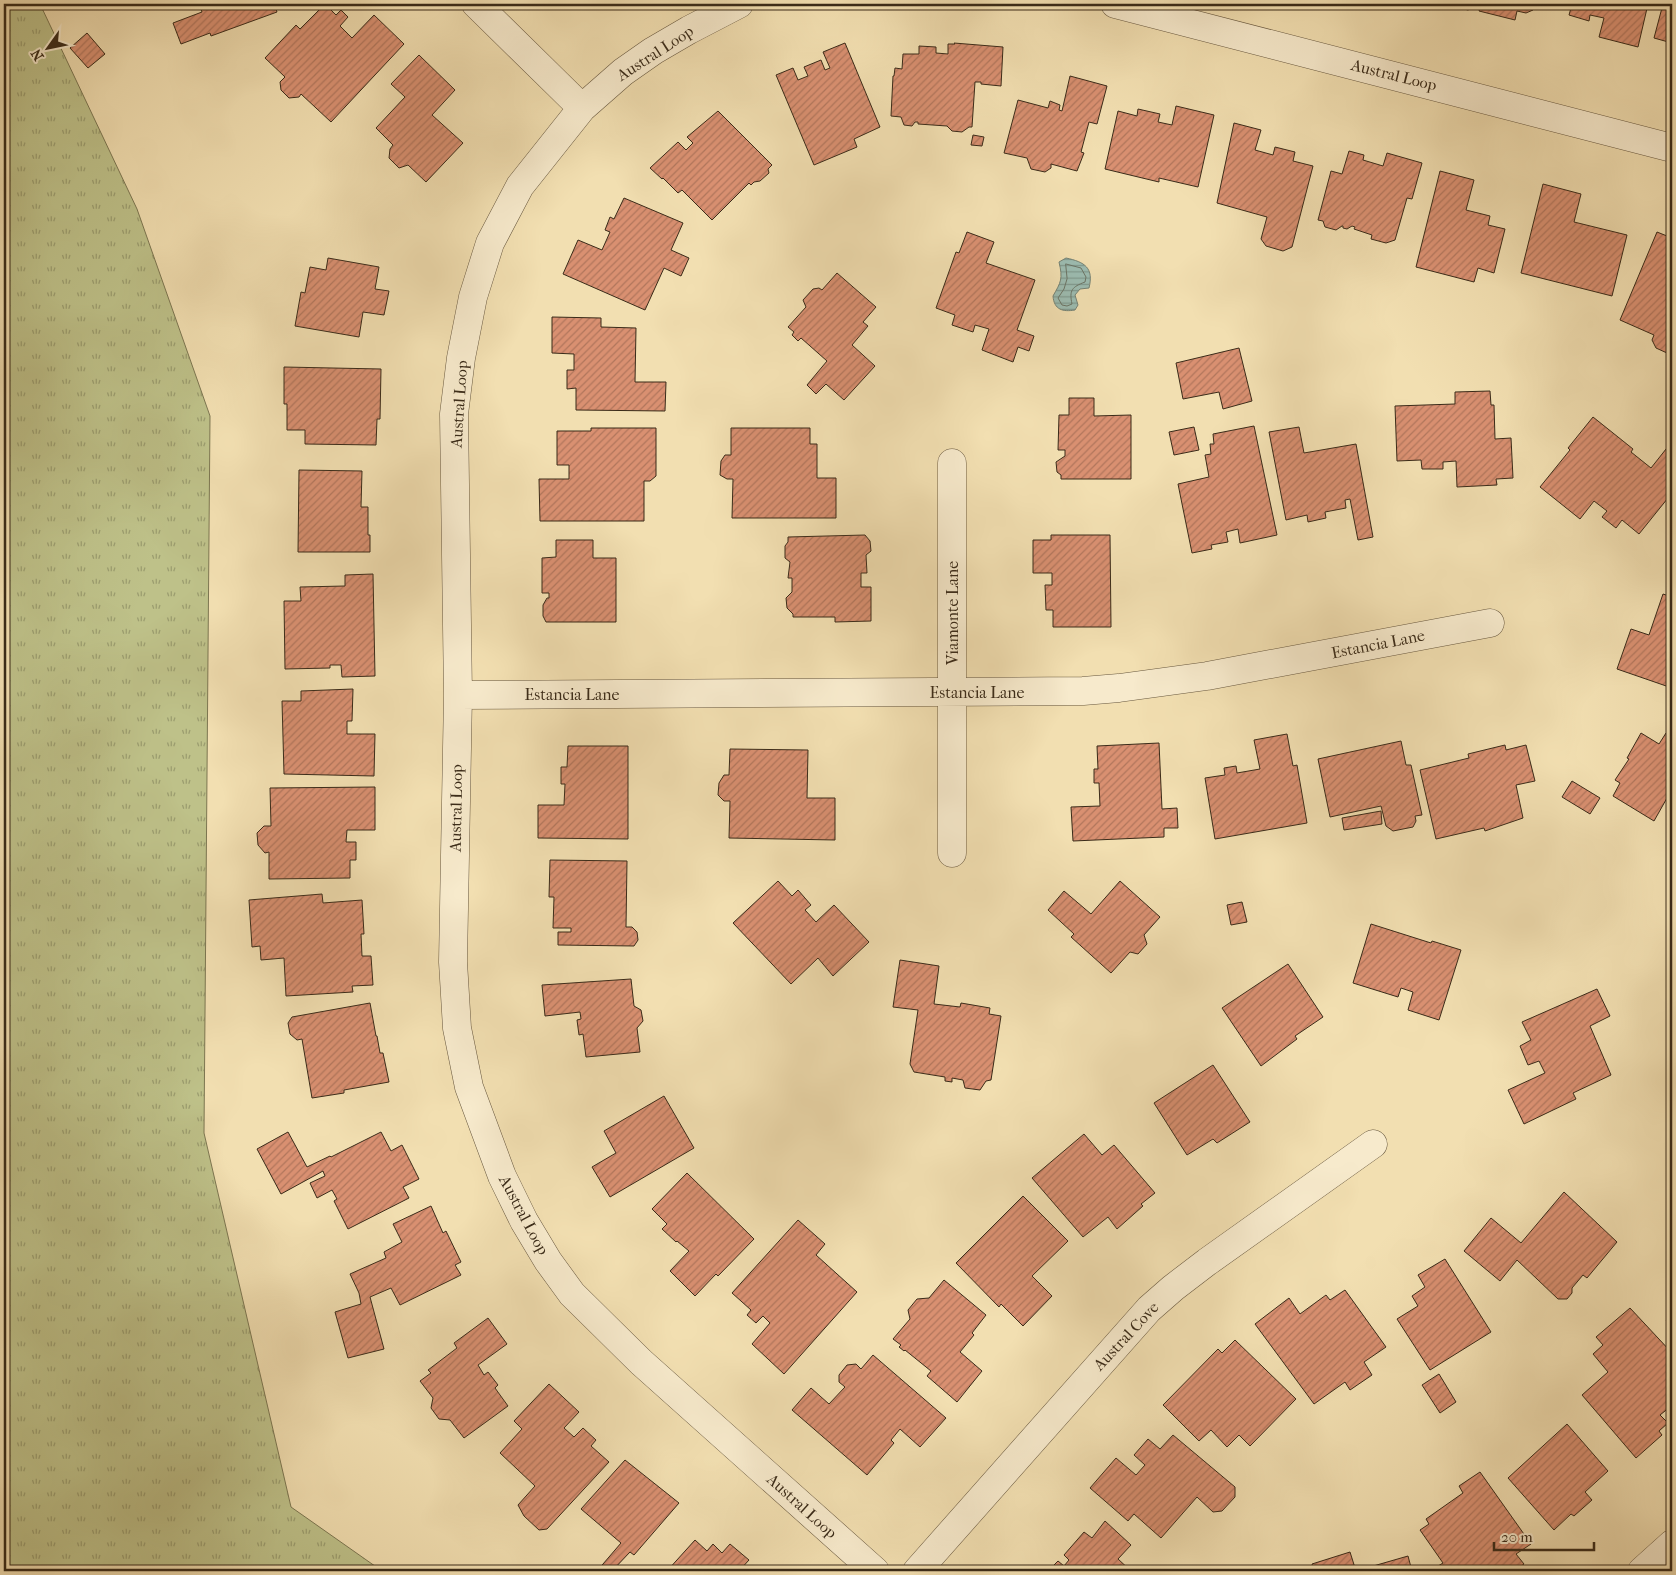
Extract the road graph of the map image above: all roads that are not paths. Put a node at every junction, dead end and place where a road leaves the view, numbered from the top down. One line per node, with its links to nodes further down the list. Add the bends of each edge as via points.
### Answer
1 (476, 4): 4 (street)
2 (739, 4): 4 (street, Austral Loop, via 653,51)
3 (1116, 4): 5 (street, Austral Loop)
4 (582, 108): 9 (street, Austral Loop, via 520,186 490,243 473,297 454,414)
5 (1672, 148)
6 (952, 463): 8 (street, Viamonte Lane)
7 (1490, 623): 8 (street, Estancia Lane, via 1216,674 1119,688)
8 (952, 692): 9 (street, Estancia Lane); 10 (street, Viamonte Lane)
9 (458, 695): 13 (street, Austral Loop, via 453,962 457,1028 468,1087 502,1176 548,1260 579,1300 640,1362)
10 (952, 853)
11 (1373, 1144): 14 (street, Austral Cove, via 1207,1262 1149,1309)
12 (1672, 1544): 15 (street)
13 (875, 1571)
14 (917, 1571)
15 (1642, 1571)

